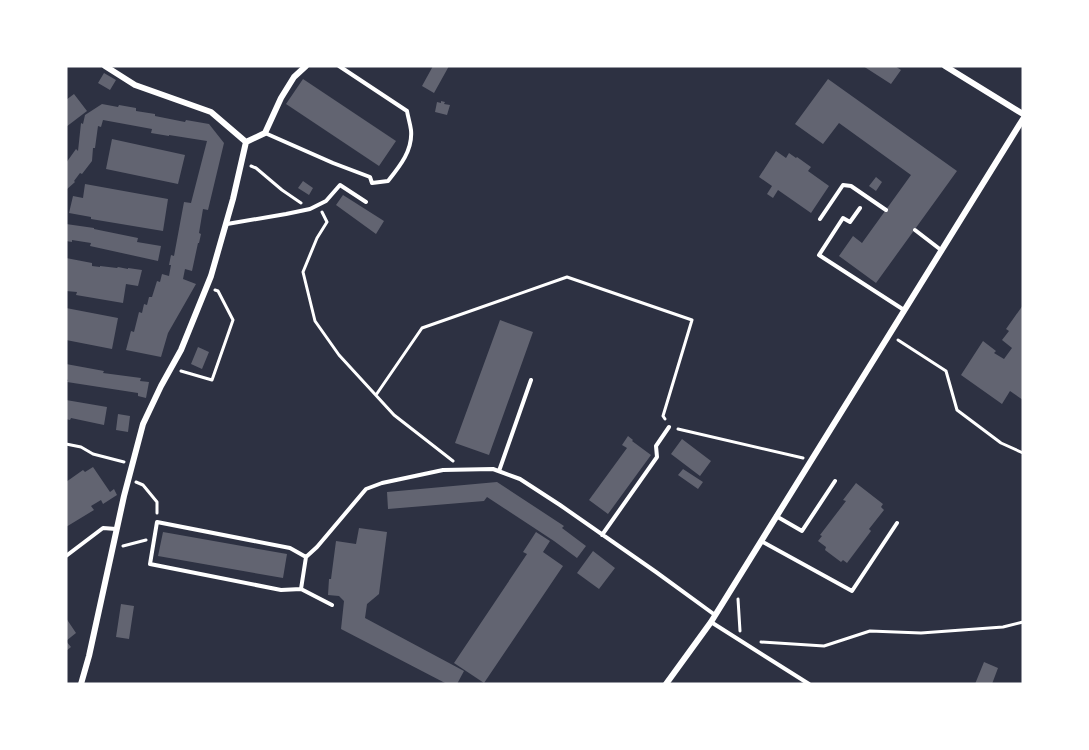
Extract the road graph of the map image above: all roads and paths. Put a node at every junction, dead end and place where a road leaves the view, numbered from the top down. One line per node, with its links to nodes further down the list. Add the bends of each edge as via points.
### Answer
1 (105, 66): 8 (street, via 135,85 212,112)
2 (306, 66): 7 (street, via 294,77)
3 (339, 66): 7 (lane, via 406,111 411,131 409,149 388,181 372,183 370,177)
4 (945, 66): 5 (street)
5 (1023, 114)
6 (1023, 119): 18 (street)
7 (265, 132): 8 (street)
8 (246, 142): 9 (street)
9 (241, 163): 13 (path, via 256,168); 16 (street)
10 (366, 202): 11 (lane, via 340,185)
11 (318, 205): 13 (lane); 24 (path, via 327,222 303,272 315,321 339,355)
12 (860, 208): 20 (lane, via 850,222 843,218 819,255)
13 (310, 209): 16 (lane)
14 (886, 210): 15 (lane, via 843,185)
15 (820, 219)
16 (226, 224): 19 (street)
17 (915, 230): 18 (lane)
18 (941, 250): 20 (street)
19 (207, 287): 22 (street); 22 (path, via 218,291 233,320 212,380)
20 (904, 310): 21 (street)
21 (889, 334): 27 (path, via 946,371 957,410 1001,443); 28 (street)
22 (171, 368): 29 (street, via 142,424)
23 (531, 380): 31 (lane)
24 (376, 395): 25 (path, via 422,328 567,277 692,320 663,416); 30 (path, via 394,415)
25 (669, 428): 28 (path); 38 (lane, via 656,447 657,457)
26 (66, 444): 29 (path)
27 (1023, 453)
28 (811, 459): 34 (street)
29 (132, 464): 32 (street)
30 (464, 469): 31 (lane); 43 (lane, via 444,470 366,489)
31 (499, 471): 38 (lane, via 520,479)
32 (129, 479): 35 (path, via 143,485 157,502); 37 (street)
33 (835, 481): 34 (lane, via 802,531)
34 (776, 516): 40 (street)
35 (157, 522): 39 (lane); 43 (lane, via 290,548)
36 (897, 524): 40 (lane, via 852,591)
37 (117, 530): 41 (street); 42 (lane, via 103,528)
38 (602, 535): 47 (lane)
39 (154, 538): 41 (path); 44 (lane, via 150,564 281,590)
40 (761, 541): 47 (street)
41 (113, 548): 51 (street)
42 (66, 556)
43 (306, 557): 44 (lane)
44 (301, 589): 46 (lane)
45 (733, 601): 50 (path, via 738,592)
46 (332, 605)
47 (715, 615): 48 (street)
48 (711, 622): 50 (lane); 52 (street)
49 (1023, 622): 50 (path, via 921,633 870,631 824,646)
50 (740, 640): 53 (lane)
51 (81, 684)
52 (666, 684)
53 (809, 684)

